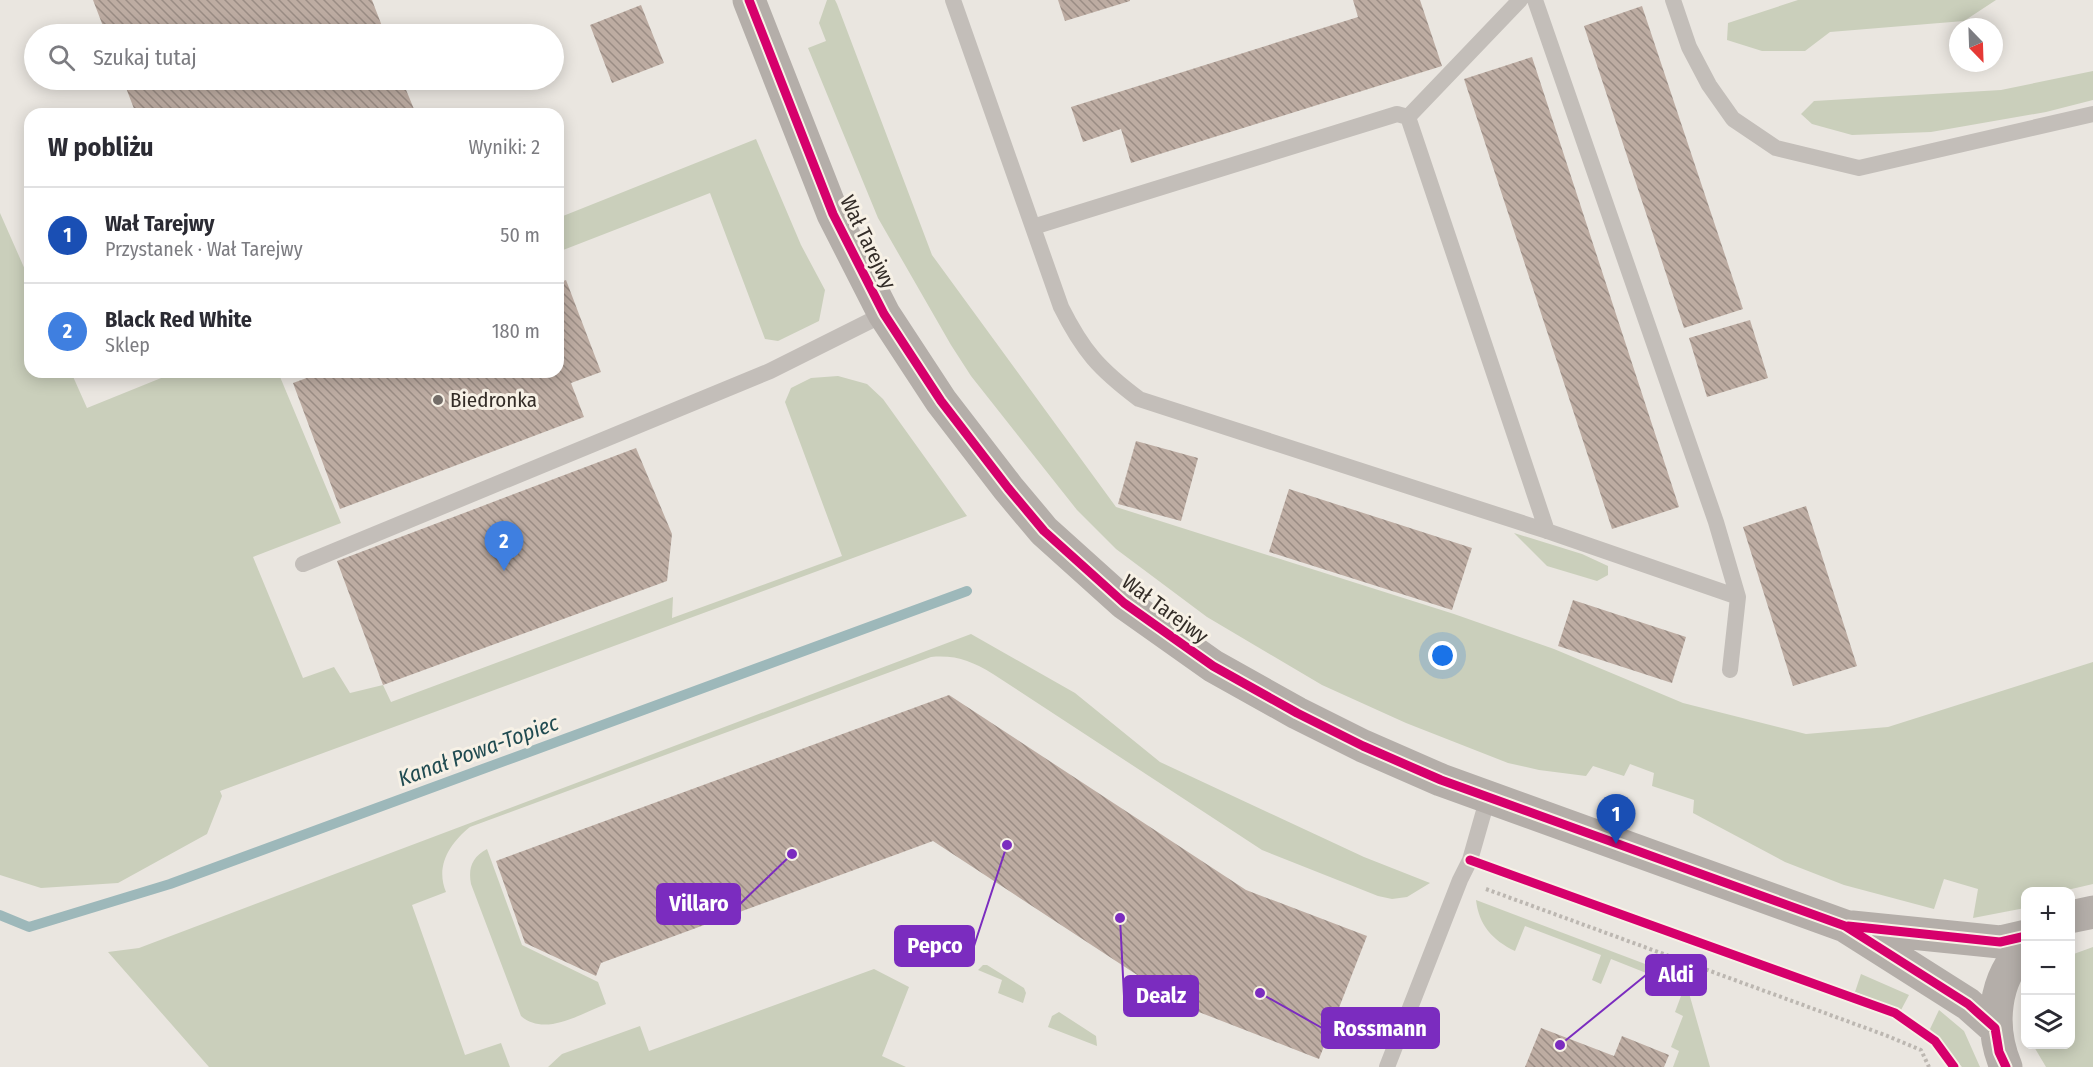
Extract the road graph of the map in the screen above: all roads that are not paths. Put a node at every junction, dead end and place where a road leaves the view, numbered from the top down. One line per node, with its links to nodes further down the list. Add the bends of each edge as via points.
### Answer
1 (749, 0): 9 (street, Wał Tarejwy, via 833,214)
2 (953, 0): 8 (lane)
3 (1520, 0): 7 (lane)
4 (1535, 0): 12 (lane, via 1716,522)
5 (1673, 0): 6 (lane, via 1689,47 1733,119 1776,148 1858,168)
6 (2093, 114)
7 (1408, 117): 8 (lane, via 1397,114); 10 (lane)
8 (1032, 227): 10 (lane, via 1076,337 1105,374 1139,399)
9 (884, 314): 11 (lane, via 770,371); 14 (street, Wał Tarejwy, via 941,401 1008,488 1044,531 1124,603 1214,666 1297,713 1373,750)
10 (1547, 531): 12 (lane)
11 (303, 564)
12 (1738, 597): 13 (lane)
13 (1730, 670)
14 (1488, 797): 17 (street, Wał Tarejwy); 21 (lane, via 1470,860)
15 (2093, 912): 16 (street)
16 (2075, 916)
17 (1845, 926): 18 (street, Wał Tarejwy, via 2000,942); 20 (street, Wał Tarejwy, via 1968,1004)
18 (2021, 937)
19 (2021, 953): 20 (street, via 2005,975 1997,1001)
20 (1995, 1028): 22 (street)
21 (1387, 1067)
22 (2006, 1067)

